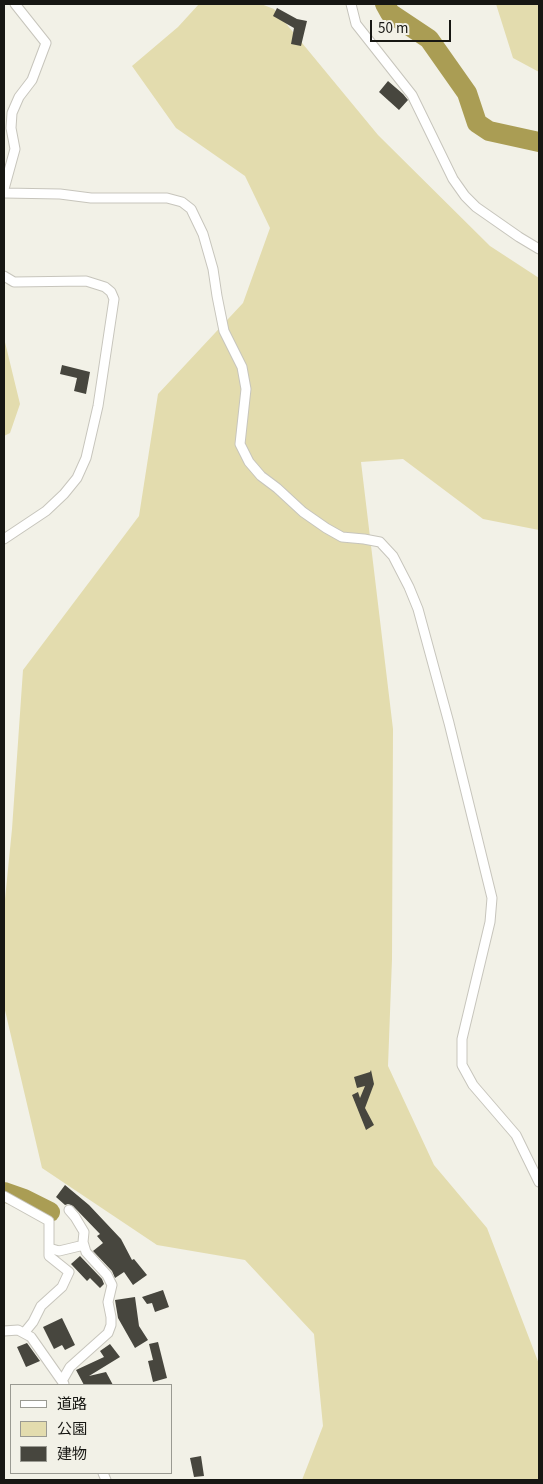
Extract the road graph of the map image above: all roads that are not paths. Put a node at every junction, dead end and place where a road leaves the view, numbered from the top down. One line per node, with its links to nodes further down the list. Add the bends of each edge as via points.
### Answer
1 (15, 4): 3 (street, via 46,43 32,80 12,113 15,149)
2 (351, 4): 4 (street, via 356,24 412,95 465,196 476,207)
3 (4, 191): 7 (street, via 91,198 167,198 182,202 191,209 214,269 224,331 242,367 246,389 240,444 248,462 303,512 326,528 342,537 380,542 393,556 418,609 492,898 490,922 462,1039 462,1065 473,1085 516,1135)
4 (539, 249)
5 (4, 276): 6 (street, via 14,282 86,281 105,287 114,299 98,406 83,465 77,478 52,505)
6 (4, 540)
7 (539, 1182)
8 (4, 1196): 11 (street, via 49,1220)
9 (69, 1210): 10 (street, via 84,1232)
10 (84, 1246): 11 (street, via 59,1251); 14 (street, via 112,1285 108,1302 111,1325 108,1333 70,1367)
11 (49, 1248): 13 (street, via 49,1256 69,1272 62,1287 41,1306)
12 (4, 1331): 13 (street)
13 (24, 1333): 14 (street, via 31,1337)
14 (64, 1383)

